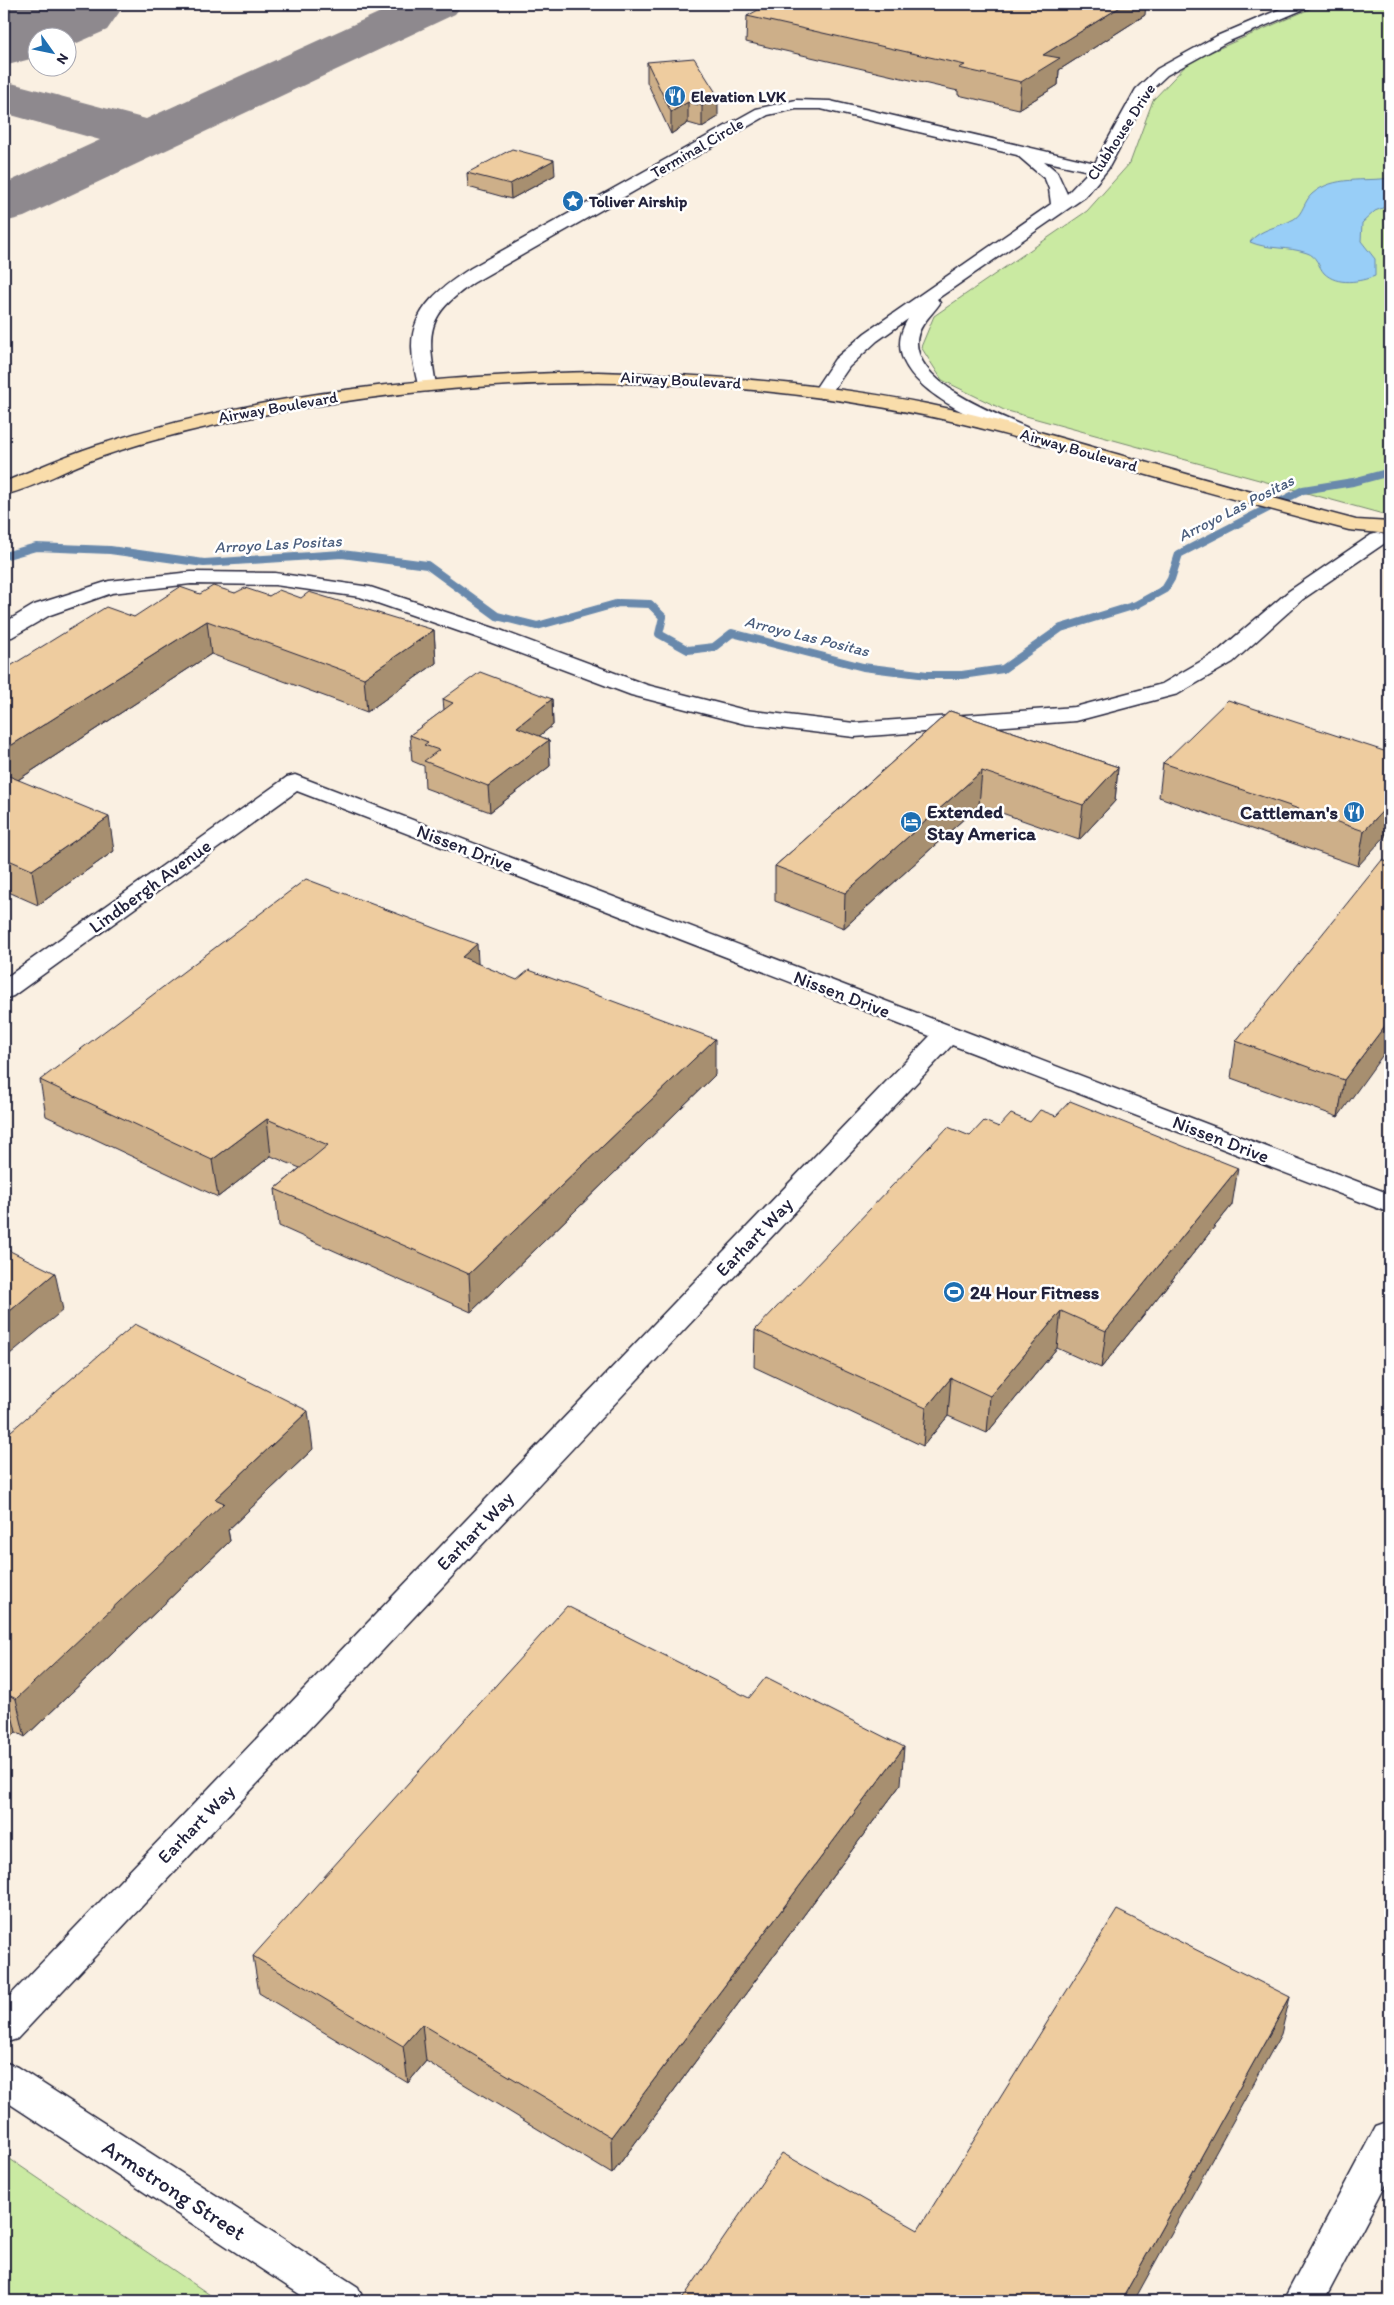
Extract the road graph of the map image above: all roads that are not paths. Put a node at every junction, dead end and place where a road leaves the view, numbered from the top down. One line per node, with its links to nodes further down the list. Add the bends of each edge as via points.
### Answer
1 (1304, 4): 3 (street, Clubhouse Drive, via 1222,39 1162,72 1144,89)
2 (1017, 150): 3 (street, Terminal Circle); 4 (street, via 1056,180); 6 (street, Terminal Circle, via 811,103 786,104 762,112 477,272 446,293 426,317 420,345)
3 (1100, 169): 4 (street, Clubhouse Drive, via 1079,193)
4 (1060, 207): 5 (street, Clubhouse Drive)
5 (951, 282): 7 (street, Clubhouse Drive, via 871,337 842,363); 8 (street, Clubhouse Drive, via 916,318 908,342 914,366 936,387 963,405)
6 (427, 385): 7 (main road, Airway Boulevard, via 495,379 643,377); 9 (main road, Airway Boulevard, via 315,399 208,420 100,450)
7 (822, 392): 8 (main road, Airway Boulevard, via 928,411)
8 (1026, 434): 10 (main road, Airway Boulevard)
9 (4, 489)
10 (1386, 537): 11 (street, via 1296,595 1225,657 1170,689 1076,714 854,730 745,717 639,690 363,591 275,579 191,578 109,587 42,610)
11 (4, 632)
12 (295, 782): 13 (street, Lindbergh Avenue); 14 (street, Nissen Drive)
13 (4, 991)
14 (947, 1034): 15 (street, Nissen Drive); 16 (street, Earhart Way)
15 (1390, 1204)
16 (4, 2027)
17 (4, 2079): 19 (street, Armstrong Street)
18 (1390, 2138): 20 (street)
19 (344, 2301)
20 (1303, 2301)

